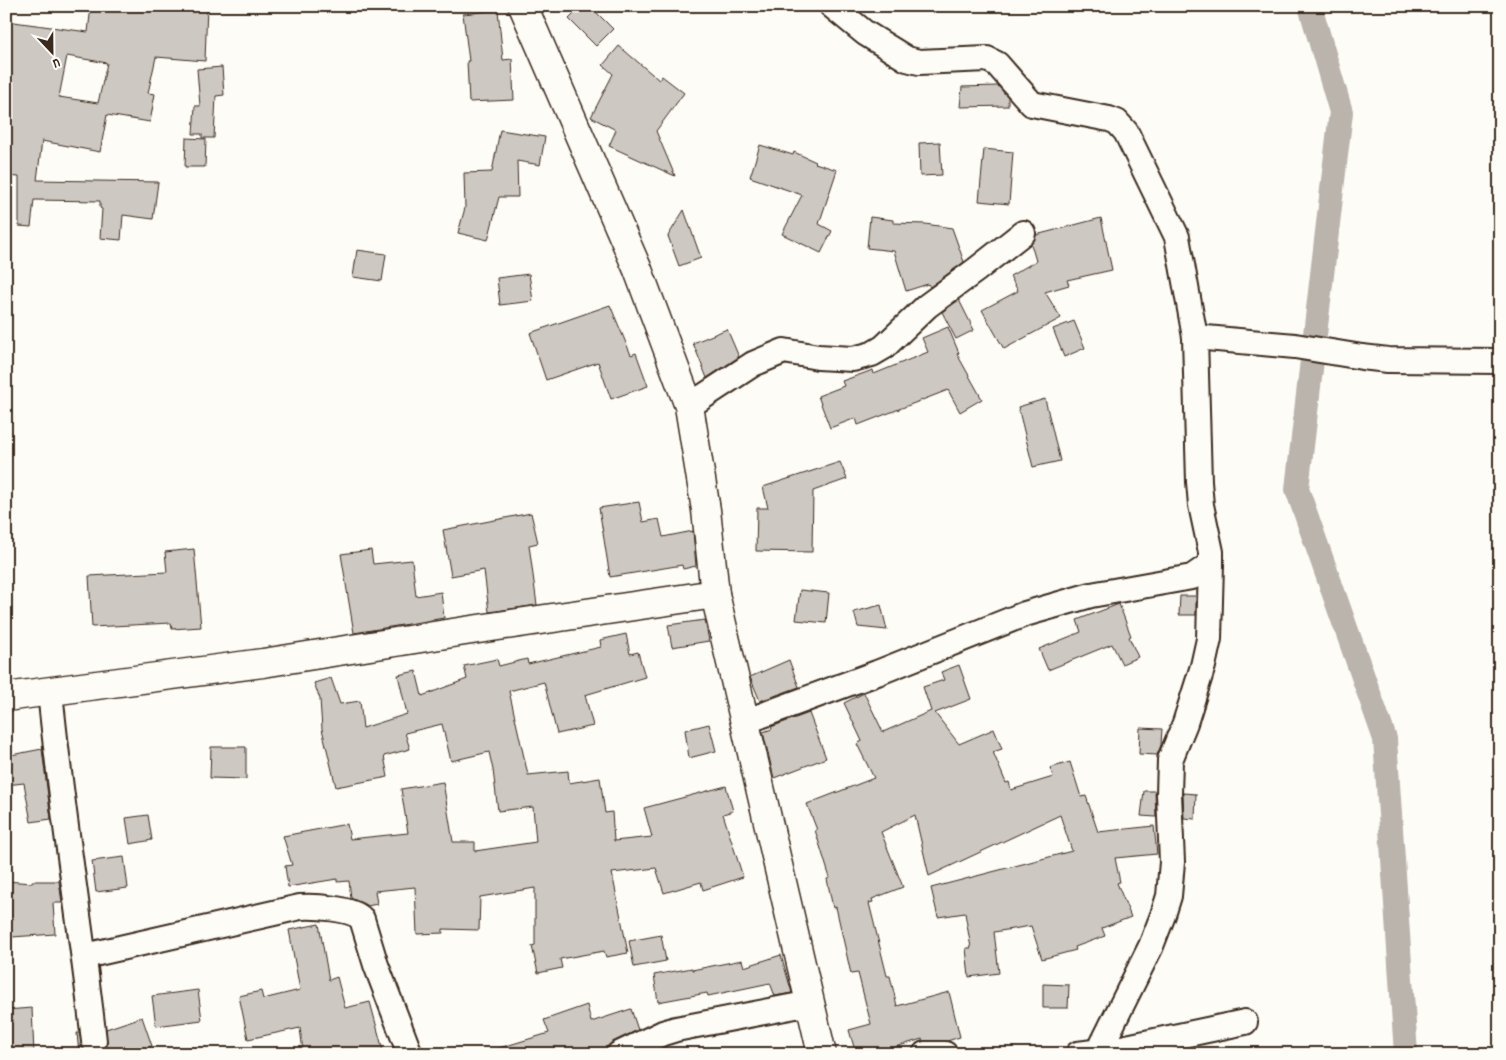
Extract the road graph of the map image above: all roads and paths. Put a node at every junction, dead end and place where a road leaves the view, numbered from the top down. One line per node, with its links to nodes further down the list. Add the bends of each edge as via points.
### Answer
1 (523, 6): 6 (main road, via 638,270)
2 (832, 6): 4 (street, via 865,33 907,59 919,62 987,59 997,64 1032,104 1109,119 1122,125 1177,237)
3 (1023, 232): 6 (street, via 927,306 884,347 872,354 853,359 784,351 754,364)
4 (1195, 337): 5 (street, via 1295,346 1388,360); 7 (street, via 1199,482)
5 (1500, 361)
6 (689, 406): 8 (main road)
7 (1211, 564): 11 (street, via 1192,576 1091,594 1025,614); 16 (street, via 1209,639 1188,714 1170,760 1172,862 1169,896 1151,946)
8 (716, 594): 9 (main road); 11 (main road)
9 (50, 691): 10 (main road); 12 (street)
10 (6, 697)
11 (744, 722): 13 (main road)
12 (84, 956): 15 (street); 17 (street, via 300,907 354,913 362,917 376,965)
13 (811, 1003): 18 (street, via 676,1029); 19 (main road)
14 (1245, 1022): 16 (street)
15 (94, 1041)
16 (1088, 1052)
17 (410, 1054)
18 (618, 1054)
19 (822, 1054)
20 (925, 1054): 21 (street)
21 (945, 1054)

